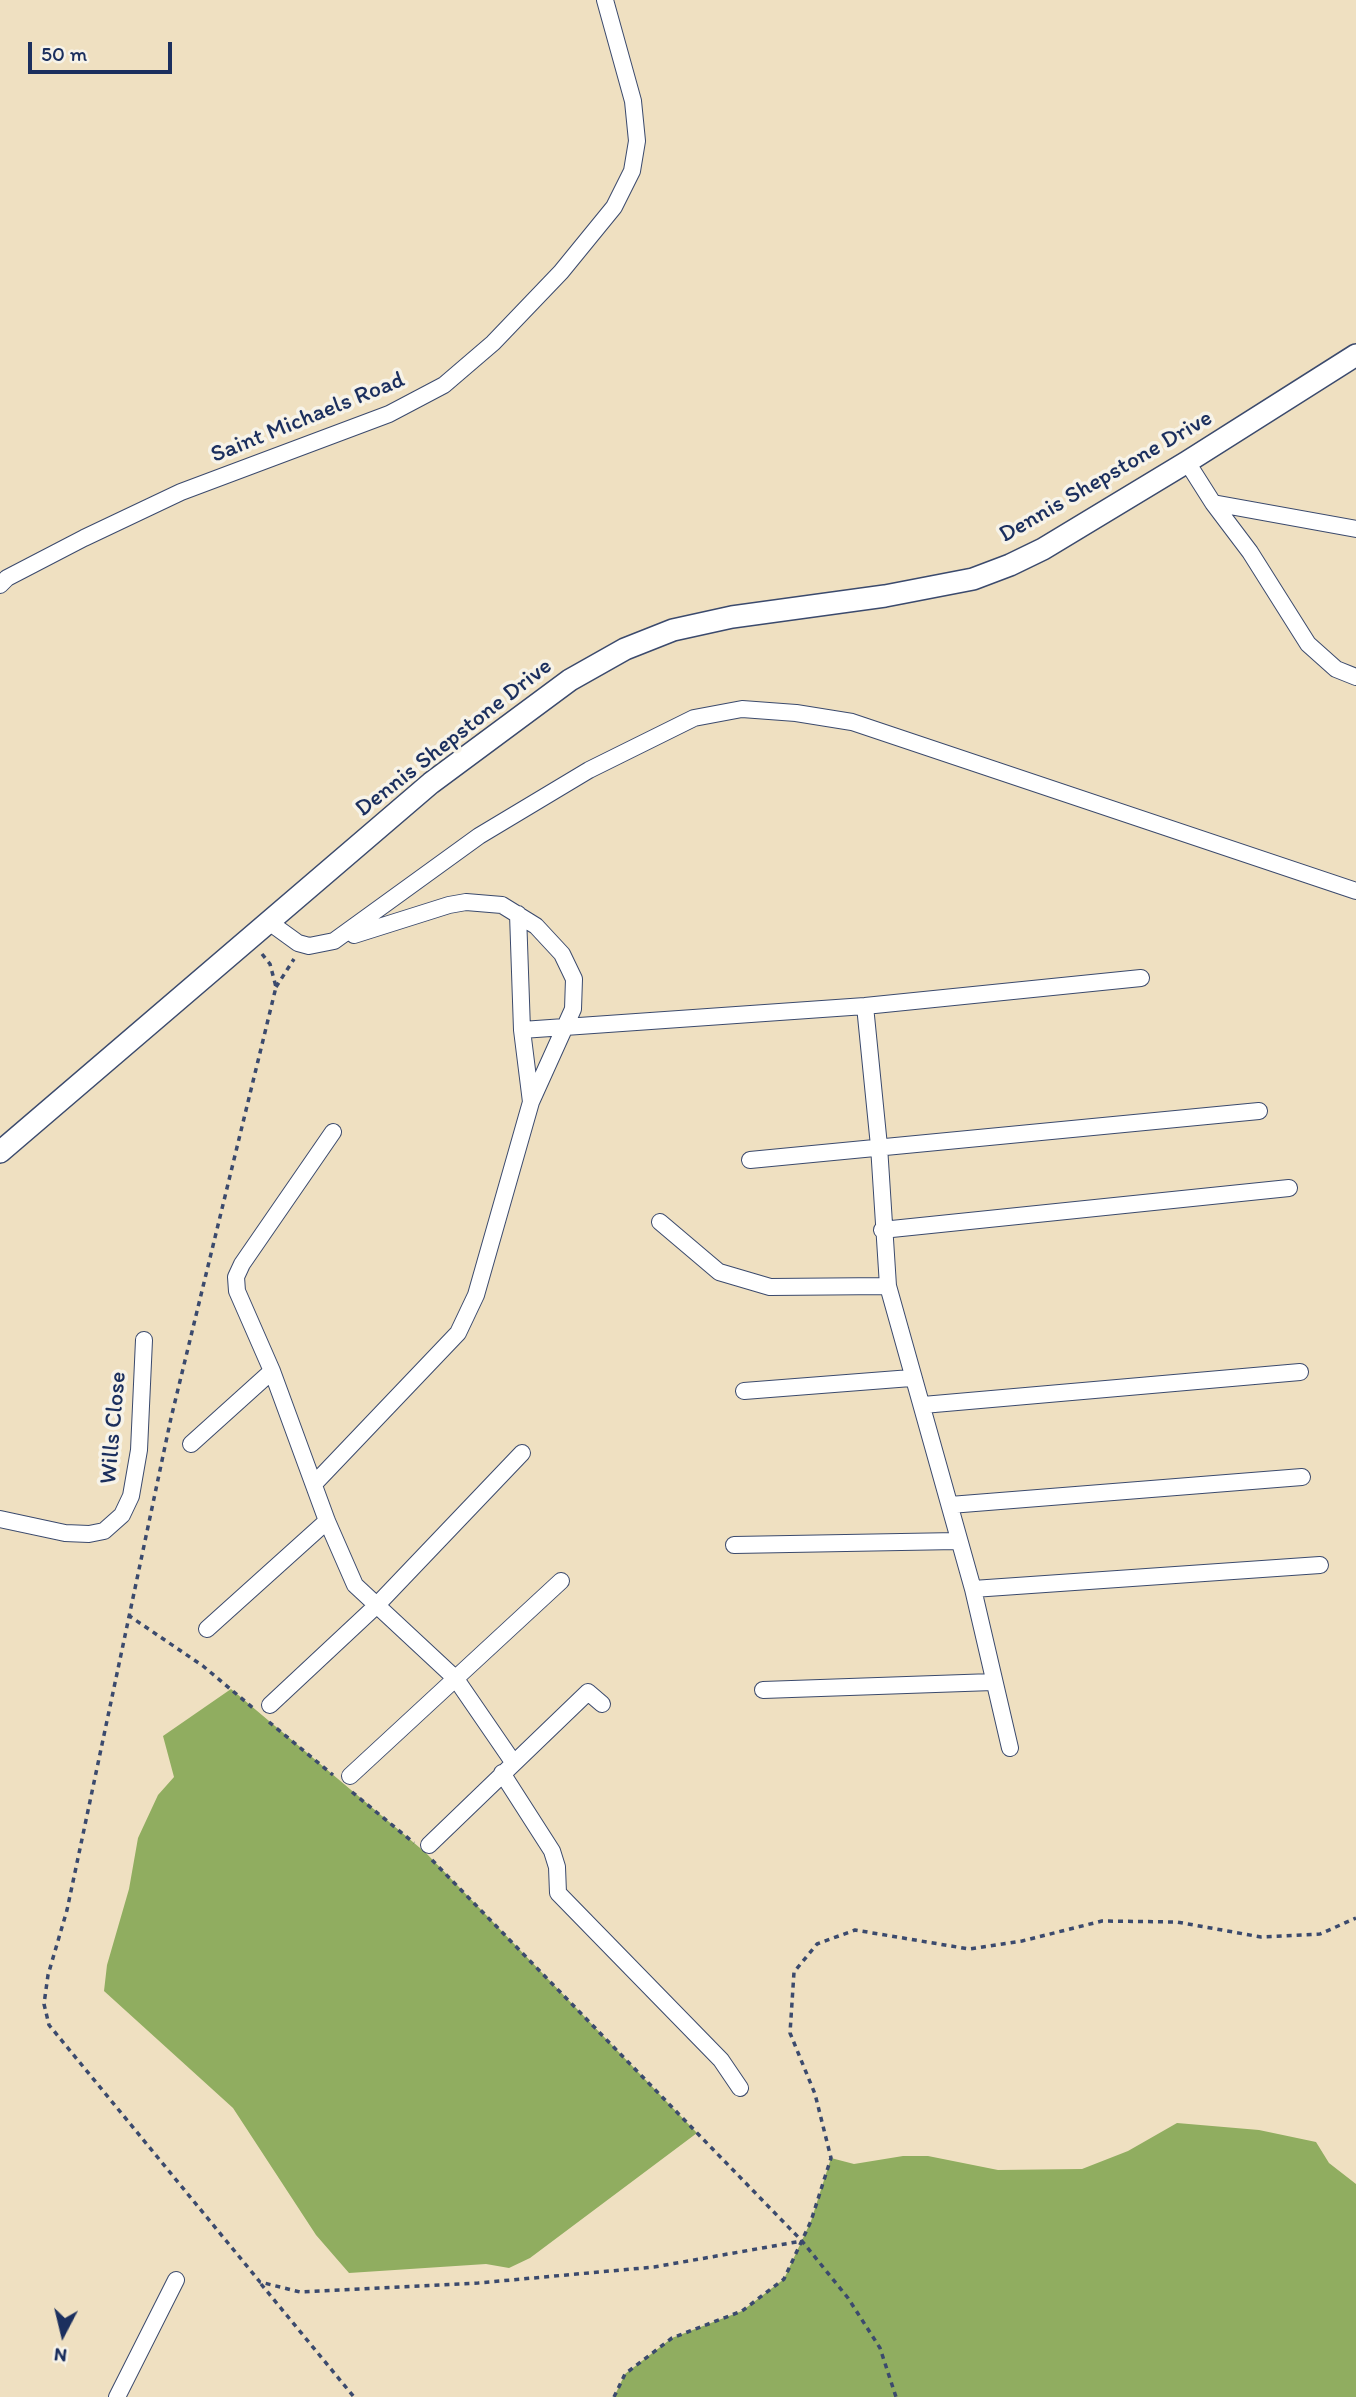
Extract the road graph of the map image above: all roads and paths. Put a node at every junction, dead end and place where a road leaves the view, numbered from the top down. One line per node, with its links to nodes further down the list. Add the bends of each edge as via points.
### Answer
1 (605, 0): 6 (street, Saint Michaels Road, via 633,101 637,141 632,171 614,206 561,272 493,343 444,385 389,414 181,492)
2 (1356, 355): 3 (street, Dennis Shepstone Drive)
3 (1187, 462): 4 (street); 10 (street, Dennis Shepstone Drive, via 1043,549 974,579 732,617 673,630 625,649 528,708 431,783)
4 (1213, 503): 5 (street); 7 (street, via 1308,644 1336,669)
5 (1356, 529)
6 (0, 585)
7 (1356, 677)
8 (1356, 891): 12 (street, via 852,722 742,709 694,718 589,770 479,836)
9 (518, 914): 12 (street, via 502,905 466,902); 17 (street, via 549,936 574,979 573,1009); 18 (street)
10 (269, 922): 11 (street, Dennis Shepstone Drive); 13 (street, via 289,939)
11 (249, 939): 15 (path, via 270,964); 23 (street, Dennis Shepstone Drive)
12 (334, 941): 13 (street)
13 (309, 946): 15 (path, via 295,957)
14 (1141, 978): 16 (street)
15 (276, 987): 48 (path)
16 (865, 1006): 17 (street); 22 (street)
17 (566, 1028): 18 (street); 19 (street)
18 (522, 1030): 19 (street)
19 (531, 1102): 38 (street, via 476,1295 458,1333)
20 (1258, 1111): 22 (street)
21 (333, 1132): 30 (street, via 236,1278 237,1291)
22 (879, 1146): 24 (street); 27 (street)
23 (0, 1152)
24 (750, 1160)
25 (1289, 1188): 27 (street)
26 (660, 1222): 28 (street, via 719,1272 769,1287)
27 (882, 1230): 28 (street)
28 (888, 1286): 32 (street)
29 (144, 1340): 40 (street, Wills Close, via 139,1450 131,1496 122,1515 104,1531 89,1534)
30 (272, 1371): 35 (street); 38 (street)
31 (1300, 1372): 34 (street)
32 (911, 1378): 33 (street); 34 (street)
33 (744, 1391)
34 (923, 1405): 39 (street)
35 (191, 1444)
36 (522, 1453): 47 (street)
37 (1302, 1477): 39 (street)
38 (315, 1483): 41 (street)
39 (950, 1505): 42 (street)
40 (0, 1519)
41 (327, 1521): 47 (street, via 355,1585); 49 (street)
42 (957, 1541): 43 (street); 46 (street)
43 (734, 1545)
44 (1320, 1565): 46 (street)
45 (561, 1581): 50 (street)
46 (973, 1589): 51 (street)
47 (376, 1606): 50 (street); 54 (street)
48 (128, 1615): 58 (path, via 203,1665); 63 (path, via 68,1910 44,2004 49,2025)
49 (207, 1629)
50 (456, 1679): 56 (street); 57 (street)
51 (993, 1682): 52 (street); 55 (street)
52 (763, 1690)
53 (602, 1704): 56 (street, via 588,1692)
54 (270, 1705)
55 (1010, 1748)
56 (508, 1767): 58 (street); 60 (street, via 552,1852 558,1893 721,2060)
57 (350, 1776)
58 (424, 1847): 61 (path)
59 (1356, 1917): 61 (path, via 1308,1935 1261,1937 1177,1922 1102,1921 969,1949 856,1930 817,1944 794,1972 790,2033 815,2094 831,2158)
60 (740, 2088)
61 (802, 2241): 63 (path, via 654,2267 478,2283 300,2292); 66 (path, via 784,2280 741,2311 672,2338 625,2374); 67 (path, via 848,2298 880,2348)
62 (176, 2280): 64 (street)
63 (260, 2282): 65 (path)
64 (117, 2397)
65 (354, 2397)
66 (614, 2397)
67 (897, 2397)

